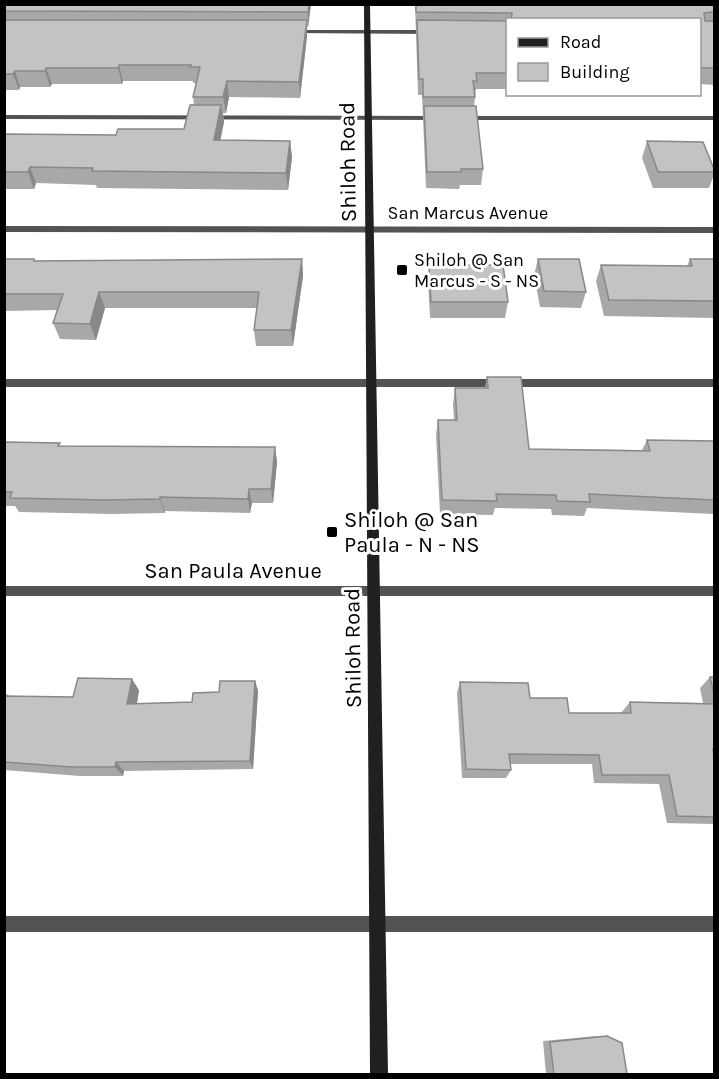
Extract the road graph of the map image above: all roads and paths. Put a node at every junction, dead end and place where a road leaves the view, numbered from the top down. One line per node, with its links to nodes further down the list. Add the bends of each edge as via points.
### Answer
1 (367, 4): 3 (street, Shiloh Road)
2 (280, 32): 3 (street)
3 (367, 32): 4 (street); 6 (street, Shiloh Road)
4 (438, 32)
5 (4, 117): 6 (street)
6 (368, 118): 7 (street); 9 (street, Shiloh Road)
7 (714, 118)
8 (4, 229): 9 (street, San Marcus Avenue)
9 (369, 229): 10 (street, San Marcus Avenue); 12 (street, Shiloh Road)
10 (714, 230)
11 (4, 383): 12 (street)
12 (369, 383): 13 (street); 15 (street, Shiloh Road)
13 (714, 383)
14 (4, 591): 15 (street, San Paula Avenue)
15 (372, 591): 16 (street, San Paula Avenue); 17 (street, Shiloh Road)
16 (714, 591)
17 (377, 923): 18 (street); 19 (street); 20 (street, Shiloh Road)
18 (4, 924)
19 (714, 924)
20 (379, 1074)

